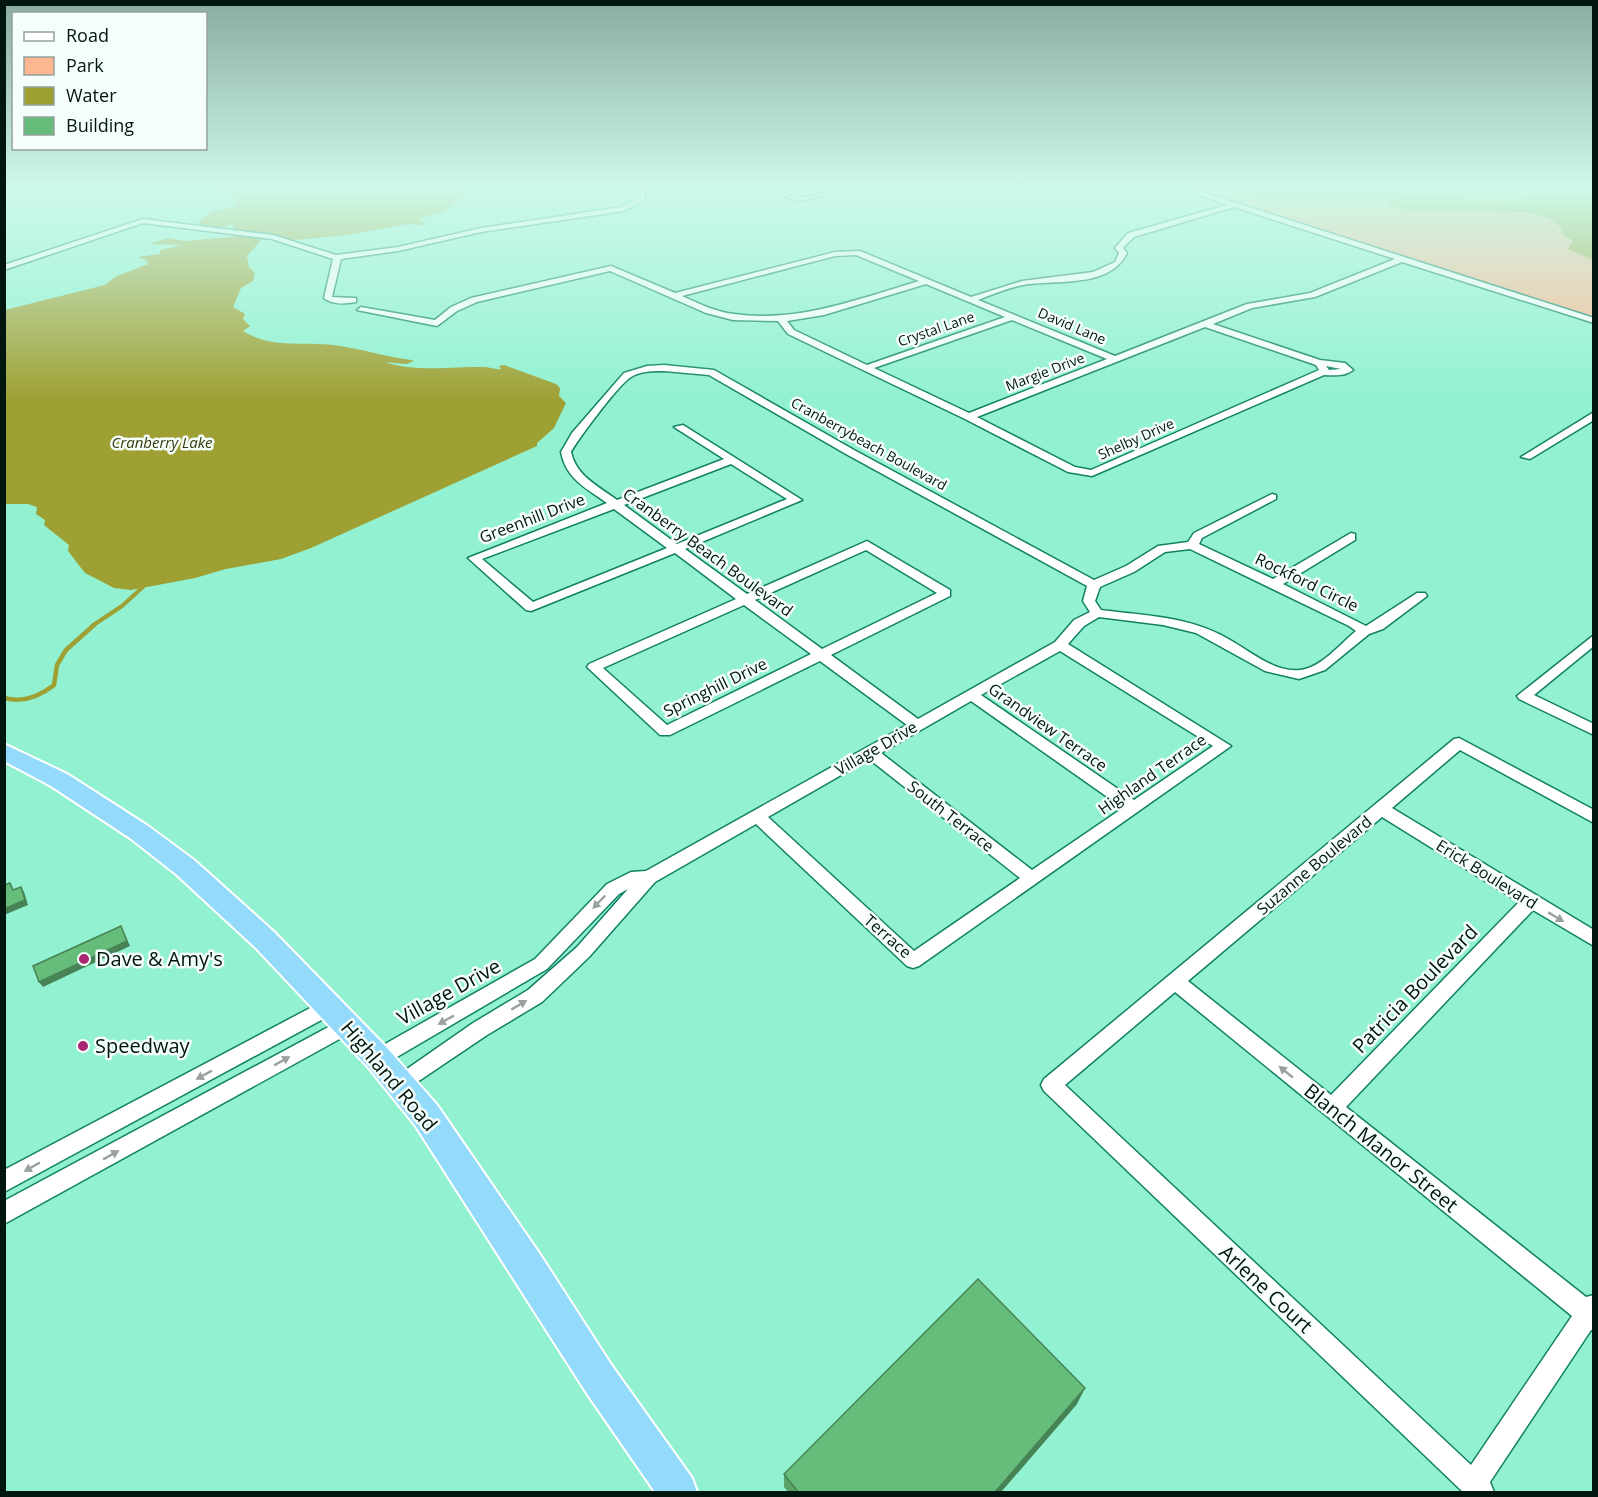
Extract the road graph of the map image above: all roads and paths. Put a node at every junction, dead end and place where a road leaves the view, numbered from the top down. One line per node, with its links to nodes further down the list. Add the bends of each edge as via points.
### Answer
1 (32, 260): 7 (street)
2 (336, 260): 11 (street, via 328,298)
3 (808, 260): 9 (street, David Lane)
4 (878, 260): 8 (street, David Lane)
5 (1120, 260): 10 (street, via 1105,273 1023,283)
6 (1402, 260): 15 (street); 16 (street, Margie Drive, via 1312,295 1260,303)
7 (4, 268)
8 (928, 281): 10 (street, David Lane); 14 (street, via 821,313)
9 (676, 295): 12 (street, via 608,268 474,300 437,323); 14 (street, via 732,317)
10 (973, 299): 13 (street, David Lane)
11 (353, 300)
12 (360, 310)
13 (1015, 316): 17 (street, David Lane); 18 (street, Crystal Lane)
14 (781, 320): 18 (street, Shelby Drive, via 791,332)
15 (1593, 321)
16 (1205, 324): 17 (street, Margie Drive); 21 (street, Shelby Drive, via 1321,368 1092,473 1072,470)
17 (1116, 359): 21 (street, Margie Drive)
18 (866, 368): 21 (street, Shelby Drive)
19 (622, 378): 26 (street, Cranberry Beach Boulevard, via 566,452 576,475); 31 (street, Cranberrybeach Boulevard, via 647,369 682,367 711,372)
20 (1593, 415): 23 (street)
21 (969, 417)
22 (679, 427): 24 (street)
23 (1526, 457)
24 (732, 460): 26 (street); 29 (street, via 796,500)
25 (1272, 497): 28 (street, via 1198,536)
26 (616, 504): 29 (street, Cranberry Beach Boulevard); 29 (street, Greenhill Drive, via 474,558 531,607)
27 (1351, 537): 30 (street)
28 (1192, 545): 30 (street, Rockford Circle); 31 (street, via 1162,549)
29 (675, 548): 33 (street, Cranberry Beach Boulevard)
30 (1275, 583): 35 (street, Rockford Circle)
31 (1094, 585): 34 (street, via 1089,601)
32 (1421, 596): 35 (street, via 1378,626)
33 (744, 599): 38 (street, Cranberry Beach Boulevard); 38 (street, via 867,545 946,593); 38 (street, Springhill Drive, via 594,667 665,732)
34 (1097, 613): 35 (street, Rockford Circle, via 1170,621 1203,630 1270,668 1293,674 1313,672); 36 (street, Village Drive, via 1078,623)
35 (1364, 631)
36 (1060, 645): 39 (street, Village Drive); 44 (street, Highland Terrace, via 1224,746)
37 (1590, 647): 41 (street, via 1524,696)
38 (822, 656): 40 (street, Cranberry Beach Boulevard)
39 (971, 695): 40 (street, Village Drive); 44 (street, Grandview Terrace)
40 (917, 725): 43 (street, Village Drive)
41 (1593, 730)
42 (4, 751): 53 (highway, Highland Road, via 59,780 185,867)
43 (870, 752): 46 (street, Village Drive); 49 (street, South Terrace)
44 (1134, 808): 49 (street, Highland Terrace)
45 (1381, 809): 47 (street, Suzanne Boulevard, via 1459,743); 50 (street, Erick Boulevard); 52 (street, Suzanne Boulevard)
46 (756, 816): 48 (street, Village Drive); 49 (street, Terrace, via 913,961)
47 (1593, 817)
48 (649, 877): 54 (street, Village Drive, one-way to 54, via 637,877 613,889 541,964); 54 (street, Village Drive, one-way to 48, via 480,1029 535,996 583,952)
49 (1032, 879)
50 (1531, 902): 51 (street, Erick Boulevard, one-way to 51); 57 (street, Patricia Boulevard)
51 (1593, 939)
52 (1175, 981): 55 (street, Suzanne Boulevard); 57 (street, Blanch Manor Street, one-way to 52)
53 (338, 1016): 54 (highway, Highland Road); 56 (street, one-way to 56); 58 (street, one-way to 53)
54 (389, 1071): 65 (highway, Highland Road, via 459,1163 599,1379)
55 (1051, 1085): 64 (street, Arlene Court)
56 (162, 1099): 58 (street); 59 (street)
57 (1332, 1108): 63 (street, Blanch Manor Street)
58 (172, 1121): 60 (street, one-way to 58)
59 (67, 1147): 60 (street); 61 (street, one-way to 61)
60 (77, 1173): 62 (street)
61 (4, 1182)
62 (4, 1213)
63 (1592, 1313): 64 (street)
64 (1477, 1489)
65 (678, 1492)

